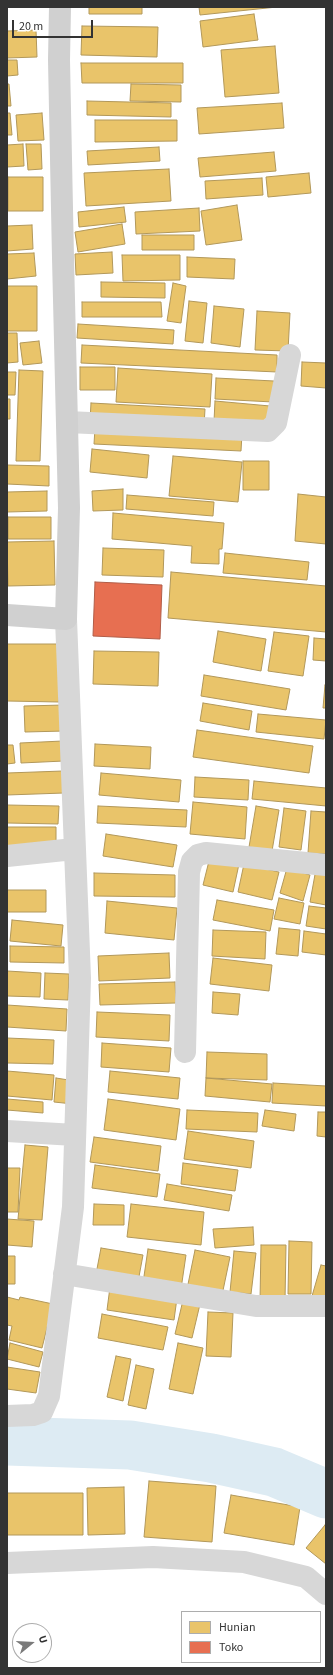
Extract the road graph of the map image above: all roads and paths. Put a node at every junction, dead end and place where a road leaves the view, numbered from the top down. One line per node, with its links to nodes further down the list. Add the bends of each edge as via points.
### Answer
1 (60, 7): 3 (street)
2 (290, 355): 3 (street, via 276,423 268,431)
3 (67, 422): 5 (street, via 69,508)
4 (7, 615): 5 (street)
5 (66, 619): 6 (street)
6 (74, 849): 7 (street); 11 (street, via 80,978)
7 (7, 856)
8 (326, 865): 9 (street, via 206,853 198,855 192,861 189,872)
9 (185, 1052)
10 (7, 1131): 11 (street)
11 (75, 1135): 12 (street, via 73,1207)
12 (64, 1274): 13 (street, via 256,1306); 14 (street, via 49,1396 42,1412)
13 (326, 1306)
14 (7, 1416)
15 (7, 1563): 16 (street, via 153,1557 244,1562 306,1577)
16 (326, 1594)

